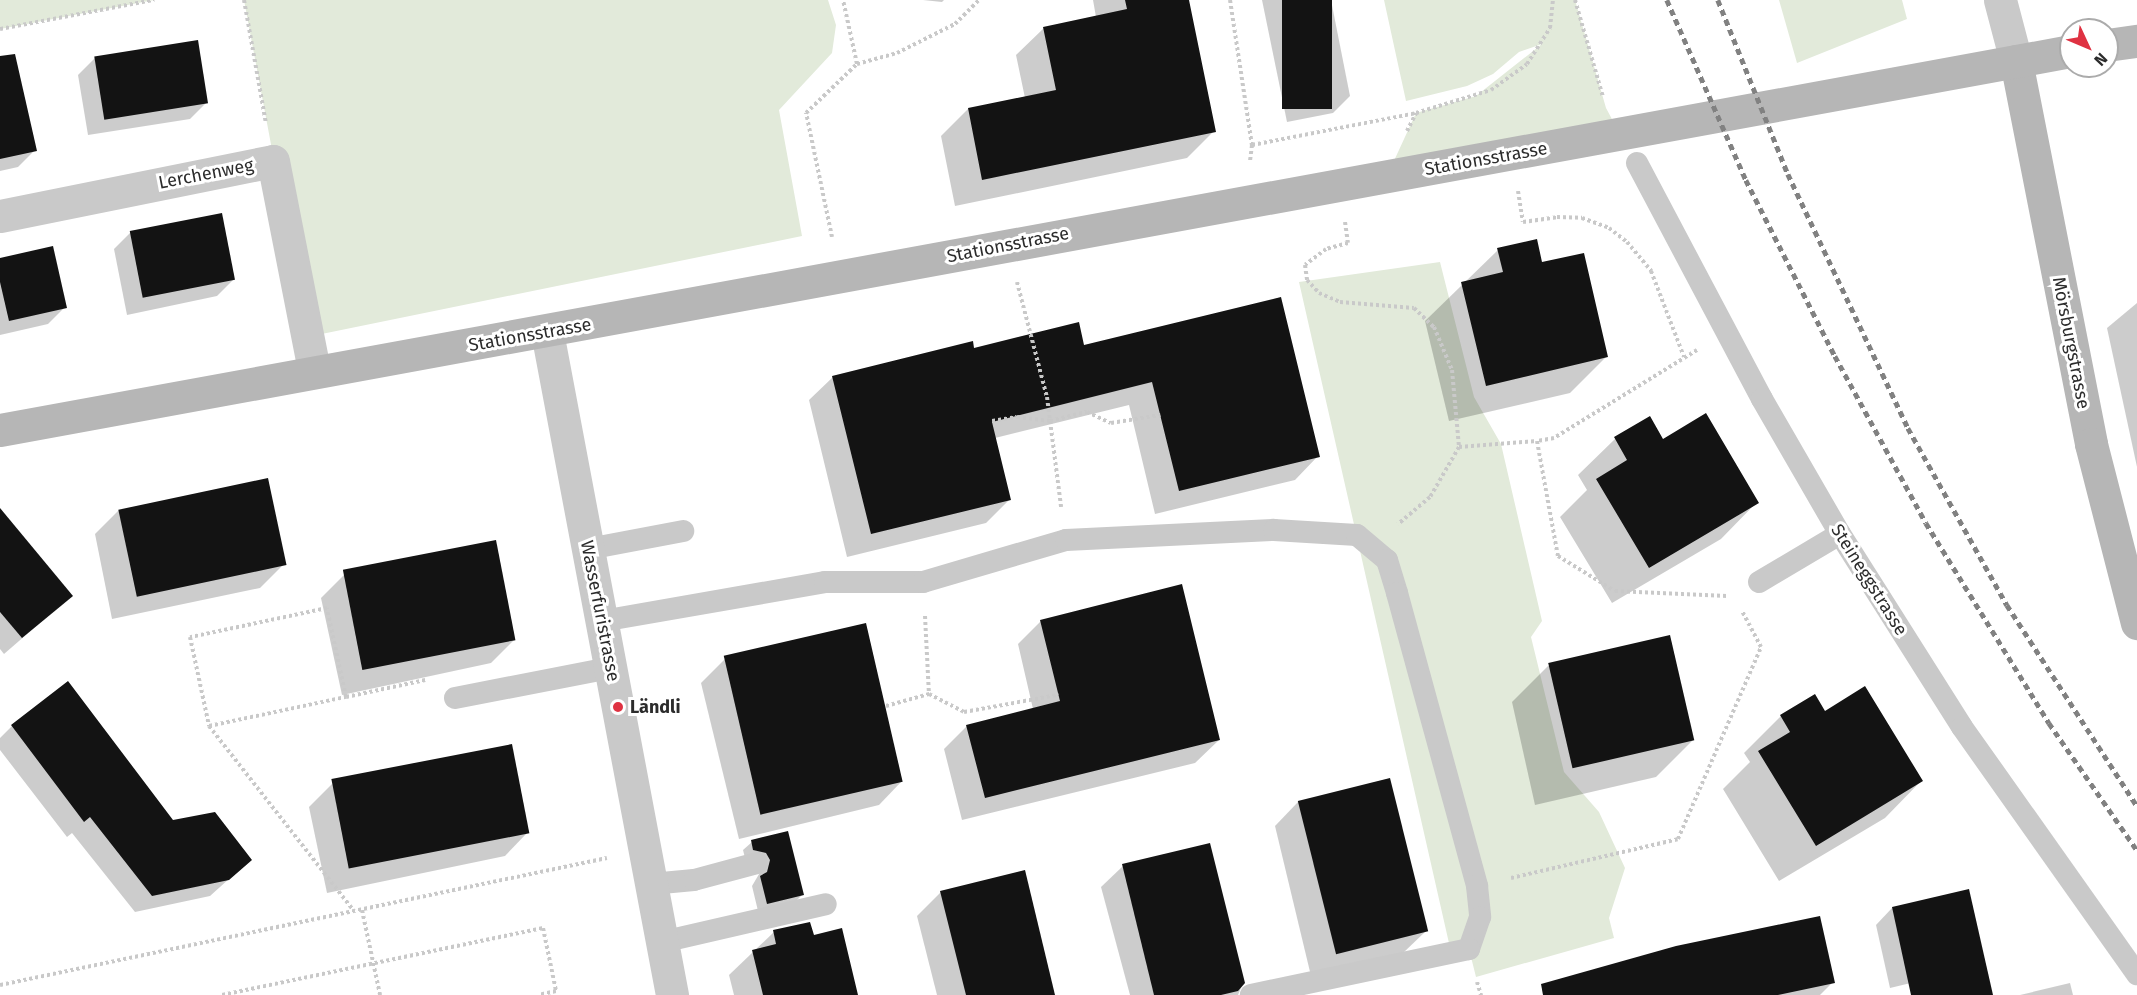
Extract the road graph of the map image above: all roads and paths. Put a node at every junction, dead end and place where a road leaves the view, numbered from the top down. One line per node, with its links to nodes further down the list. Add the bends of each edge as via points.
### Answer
1 (154, 0): 9 (path)
2 (244, 0): 18 (path)
3 (843, 0): 14 (path)
4 (979, 0): 14 (path, via 955,24 897,53)
5 (1230, 0): 17 (path)
6 (1553, 0): 16 (path, via 1544,42 1515,75 1476,96)
7 (1575, 0): 15 (path)
8 (2001, 0): 13 (street)
9 (0, 29)
10 (2137, 41): 11 (main road)
11 (2119, 43)
12 (2059, 53): 13 (main road, Stationsstrasse)
13 (2016, 61): 20 (main road, Stationsstrasse); 46 (main road, Mörsburgstrasse, via 2091,444)
14 (857, 64): 25 (path, via 806,113)
15 (1606, 108)
16 (1416, 113): 17 (path); 20 (path)
17 (1252, 145): 22 (path)
18 (273, 161): 23 (street, Lerchenweg); 30 (street, Lerchenweg)
19 (1637, 163): 28 (lane, Steineggstrasse)
20 (1387, 176): 22 (main road, Stationsstrasse)
21 (1518, 194): 29 (path, via 1523,222 1582,218 1609,228 1627,242 1651,271)
22 (1246, 200): 25 (main road, Stationsstrasse)
23 (0, 216)
24 (1344, 216): 36 (path, via 1348,243 1326,249 1305,265 1307,280 1319,293 1340,302 1414,308 1434,327 1452,370)
25 (840, 276): 27 (main road, Stationsstrasse)
26 (1017, 282): 33 (path)
27 (547, 332): 30 (main road, Stationsstrasse); 40 (street, Wasserfuristrasse)
28 (1726, 332): 29 (path); 38 (lane, Steineggstrasse)
29 (1684, 357): 35 (path, via 1554,438)
30 (314, 370): 34 (main road, Stationsstrasse)
31 (1160, 416): 33 (path, via 1111,423 1087,412)
32 (992, 421): 33 (path, via 1017,417)
33 (1050, 422): 39 (path)
34 (0, 430)
35 (1537, 441): 36 (path); 44 (path, via 1558,556 1615,591)
36 (1460, 447): 41 (path, via 1430,497 1398,524)
37 (683, 531): 40 (lane)
38 (1840, 534): 43 (lane); 64 (lane, Steineggstrasse, via 1969,737)
39 (1066, 540): 41 (lane, via 1274,530 1357,535); 42 (lane)
40 (588, 549): 45 (street, Wasserfuristrasse)
41 (1387, 560): 58 (lane)
42 (923, 582): 45 (lane, via 825,582); 49 (path)
43 (1759, 582): 44 (path)
44 (1734, 597): 58 (path, via 1761,647 1678,839)
45 (602, 621): 47 (street, Wasserfuristrasse)
46 (2137, 623)
47 (610, 668): 52 (lane); 55 (street, Wasserfuristrasse)
48 (437, 677): 51 (path)
49 (929, 694): 50 (path, via 964,712); 53 (path)
50 (1058, 695)
51 (346, 697): 54 (path); 54 (path, via 327,608 190,637)
52 (455, 698)
53 (886, 706)
54 (208, 726): 61 (path)
55 (645, 850): 57 (street, Wasserfuristrasse); 60 (path)
56 (757, 863): 57 (lane, via 694,880)
57 (651, 884): 62 (street, Wasserfuristrasse)
58 (1477, 886): 70 (lane, via 1480,917 1470,949)
59 (826, 904): 62 (lane)
60 (363, 910): 61 (path); 63 (path)
61 (354, 911): 65 (path)
62 (662, 942): 69 (street, Wasserfuristrasse)
63 (373, 963): 66 (path); 67 (path); 68 (path, via 543,928 556,991)
64 (2137, 974)
65 (0, 985)
66 (222, 995)
67 (380, 995)
68 (538, 995)
69 (672, 995)
70 (1251, 995)

